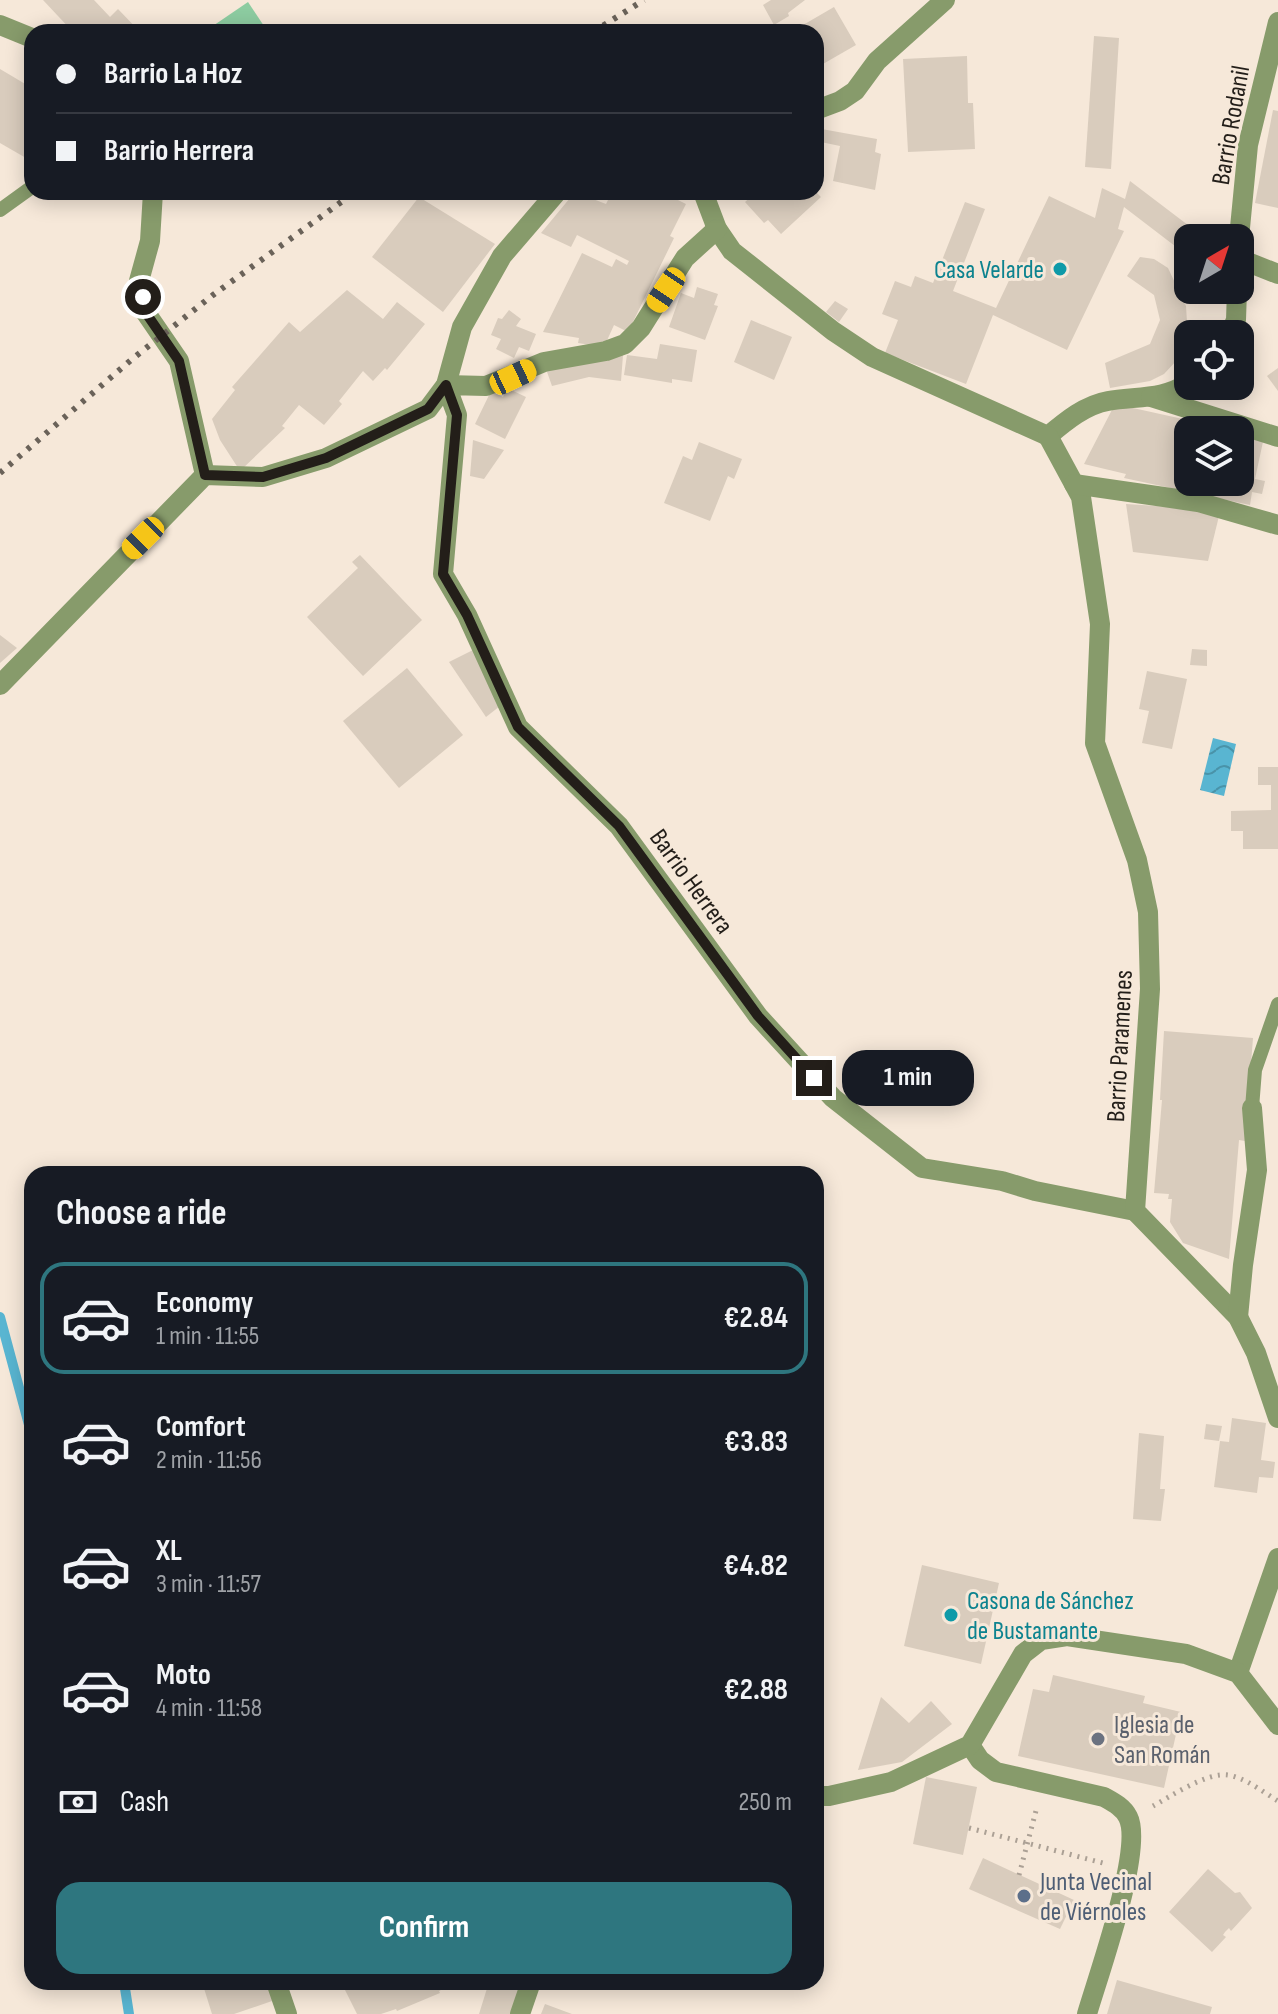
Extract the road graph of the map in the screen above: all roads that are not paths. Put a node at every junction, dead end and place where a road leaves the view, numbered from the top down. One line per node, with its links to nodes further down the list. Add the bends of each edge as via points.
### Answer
1 (945, 0): 5 (street, via 877,61 855,91)
2 (1278, 22): 11 (street, Barrio Rodanil, via 1248,145)
3 (0, 25): 4 (street)
4 (24, 35)
5 (824, 107)
6 (24, 193): 10 (lane)
7 (153, 200): 20 (street, via 150,241 139,281 146,313 179,361)
8 (550, 200): 15 (street, via 502,256 468,315)
9 (706, 200): 12 (street)
10 (0, 210)
11 (1240, 224)
12 (717, 229): 15 (street, via 685,258 625,344 544,362 486,386); 18 (street, via 732,251 872,357)
13 (1254, 265): 14 (street)
14 (1278, 274)
15 (446, 385): 20 (street, via 428,409 326,458 263,477); 26 (street, Barrio Herrera, via 457,415 443,574 518,727 619,826 758,1016 833,1098 922,1168)
16 (1174, 391): 17 (street)
17 (1151, 397): 18 (street, via 1105,401 1073,415); 19 (street)
18 (1048, 436): 21 (street)
19 (1278, 437)
20 (205, 475): 23 (street)
21 (1074, 484): 22 (street, via 1198,502); 26 (street, Barrio Paramenes, via 1081,497 1100,624 1095,743 1137,860 1148,912 1150,989)
22 (1278, 525)
23 (0, 685)
24 (1278, 1004): 25 (lane, via 1255,1070)
25 (1252, 1108): 27 (street, via 1257,1170)
26 (1135, 1211): 27 (street)
27 (1238, 1317): 28 (street)
28 (1278, 1418)
29 (1278, 1558): 30 (street)
30 (1238, 1673): 31 (street); 32 (street, via 1186,1654 1136,1645 1067,1636 1041,1640 1023,1654)
31 (1278, 1725)
32 (970, 1745): 33 (street, via 891,1782); 38 (street, via 996,1772 1104,1797 1129,1818 1132,1848)
33 (824, 1796)
34 (279, 1990): 36 (street)
35 (528, 1990): 37 (street)
36 (287, 2014)
37 (520, 2014)
38 (1087, 2014)

